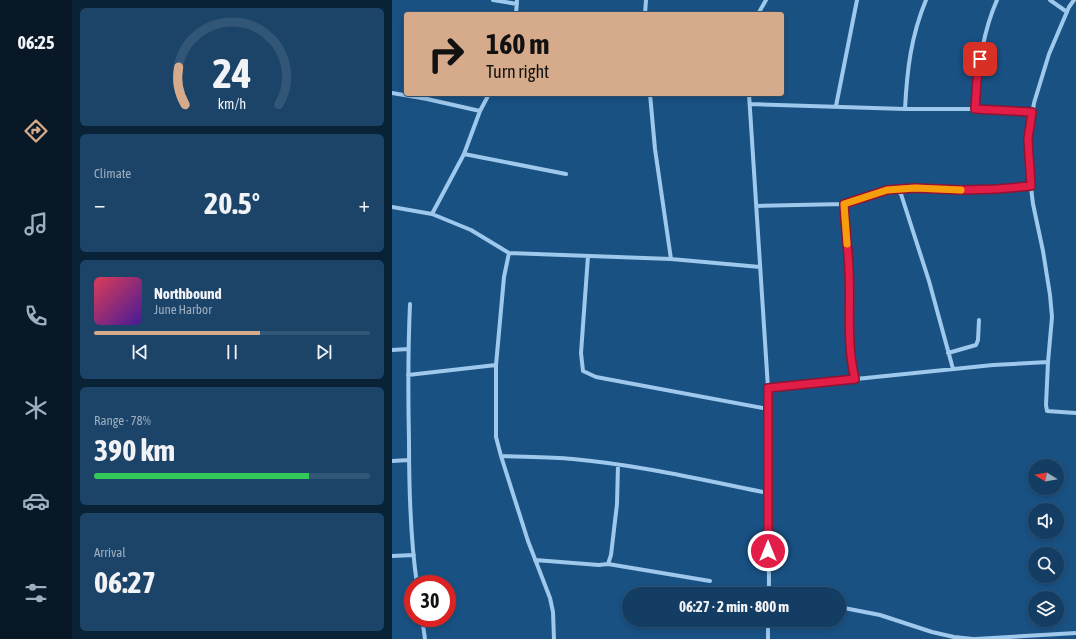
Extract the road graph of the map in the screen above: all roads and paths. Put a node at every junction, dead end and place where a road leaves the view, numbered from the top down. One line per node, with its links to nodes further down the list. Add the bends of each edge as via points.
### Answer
1 (493, 0): 9 (street)
2 (646, 0): 11 (street)
3 (765, 0): 12 (street)
4 (857, 0): 21 (street)
5 (926, 0): 22 (street, via 909,61)
6 (997, 0): 23 (street, via 982,48)
7 (1050, 0): 13 (street)
8 (1074, 0): 13 (street)
9 (517, 2): 10 (street)
10 (516, 12)
11 (646, 12)
12 (759, 12)
13 (1067, 12): 25 (street, via 1049,54)
14 (392, 93): 15 (street)
15 (404, 95)
16 (410, 96): 24 (street)
17 (488, 96): 24 (street)
18 (650, 96): 36 (street)
19 (749, 96): 20 (street)
20 (750, 104): 21 (street); 31 (street)
21 (836, 106): 22 (street)
22 (906, 108): 23 (street)
23 (975, 109): 25 (street)
24 (480, 111): 26 (street)
25 (1032, 112): 28 (street, via 1028,139)
26 (464, 154): 27 (street); 33 (street)
27 (566, 174)
28 (1031, 186): 29 (street, via 968,190); 43 (street, via 1050,295 1052,317)
29 (896, 190): 30 (street, via 887,190); 42 (street, via 901,194 929,281)
30 (844, 204): 31 (street); 47 (street, via 849,269 850,361)
31 (756, 206): 37 (street)
32 (392, 207): 33 (street)
33 (432, 214): 34 (street, via 471,230)
34 (509, 253): 35 (street); 44 (street, via 504,277)
35 (588, 256): 36 (street); 49 (street, via 581,353 583,371 596,377)
36 (670, 258): 37 (street)
37 (760, 267): 48 (street)
38 (410, 304): 40 (street)
39 (980, 320): 42 (street, via 976,345)
40 (408, 349): 41 (street); 46 (street)
41 (392, 350)
42 (948, 353): 45 (street)
43 (1048, 362): 45 (street); 50 (street, via 1047,411)
44 (496, 365): 46 (street); 51 (street, via 496,437)
45 (953, 369): 47 (street)
46 (408, 375): 52 (street)
47 (855, 379): 48 (street)
48 (768, 388): 49 (street)
49 (768, 409): 55 (street)
50 (1076, 413)
51 (500, 456): 54 (street); 58 (street)
52 (409, 460): 53 (street); 56 (street)
53 (392, 461)
54 (618, 464): 55 (street); 59 (street, via 617,504)
55 (768, 493): 62 (street)
56 (414, 555): 57 (street); 60 (street)
57 (392, 556)
58 (535, 560): 59 (street); 68 (street, via 554,612)
59 (608, 564): 61 (street)
60 (416, 575)
61 (710, 581)
62 (768, 587)
63 (846, 608): 70 (street, via 880,615 932,632)
64 (423, 627): 67 (street)
65 (768, 627): 69 (street)
66 (1076, 633): 70 (street)
67 (425, 639)
68 (554, 639)
69 (768, 639)
70 (974, 639)

